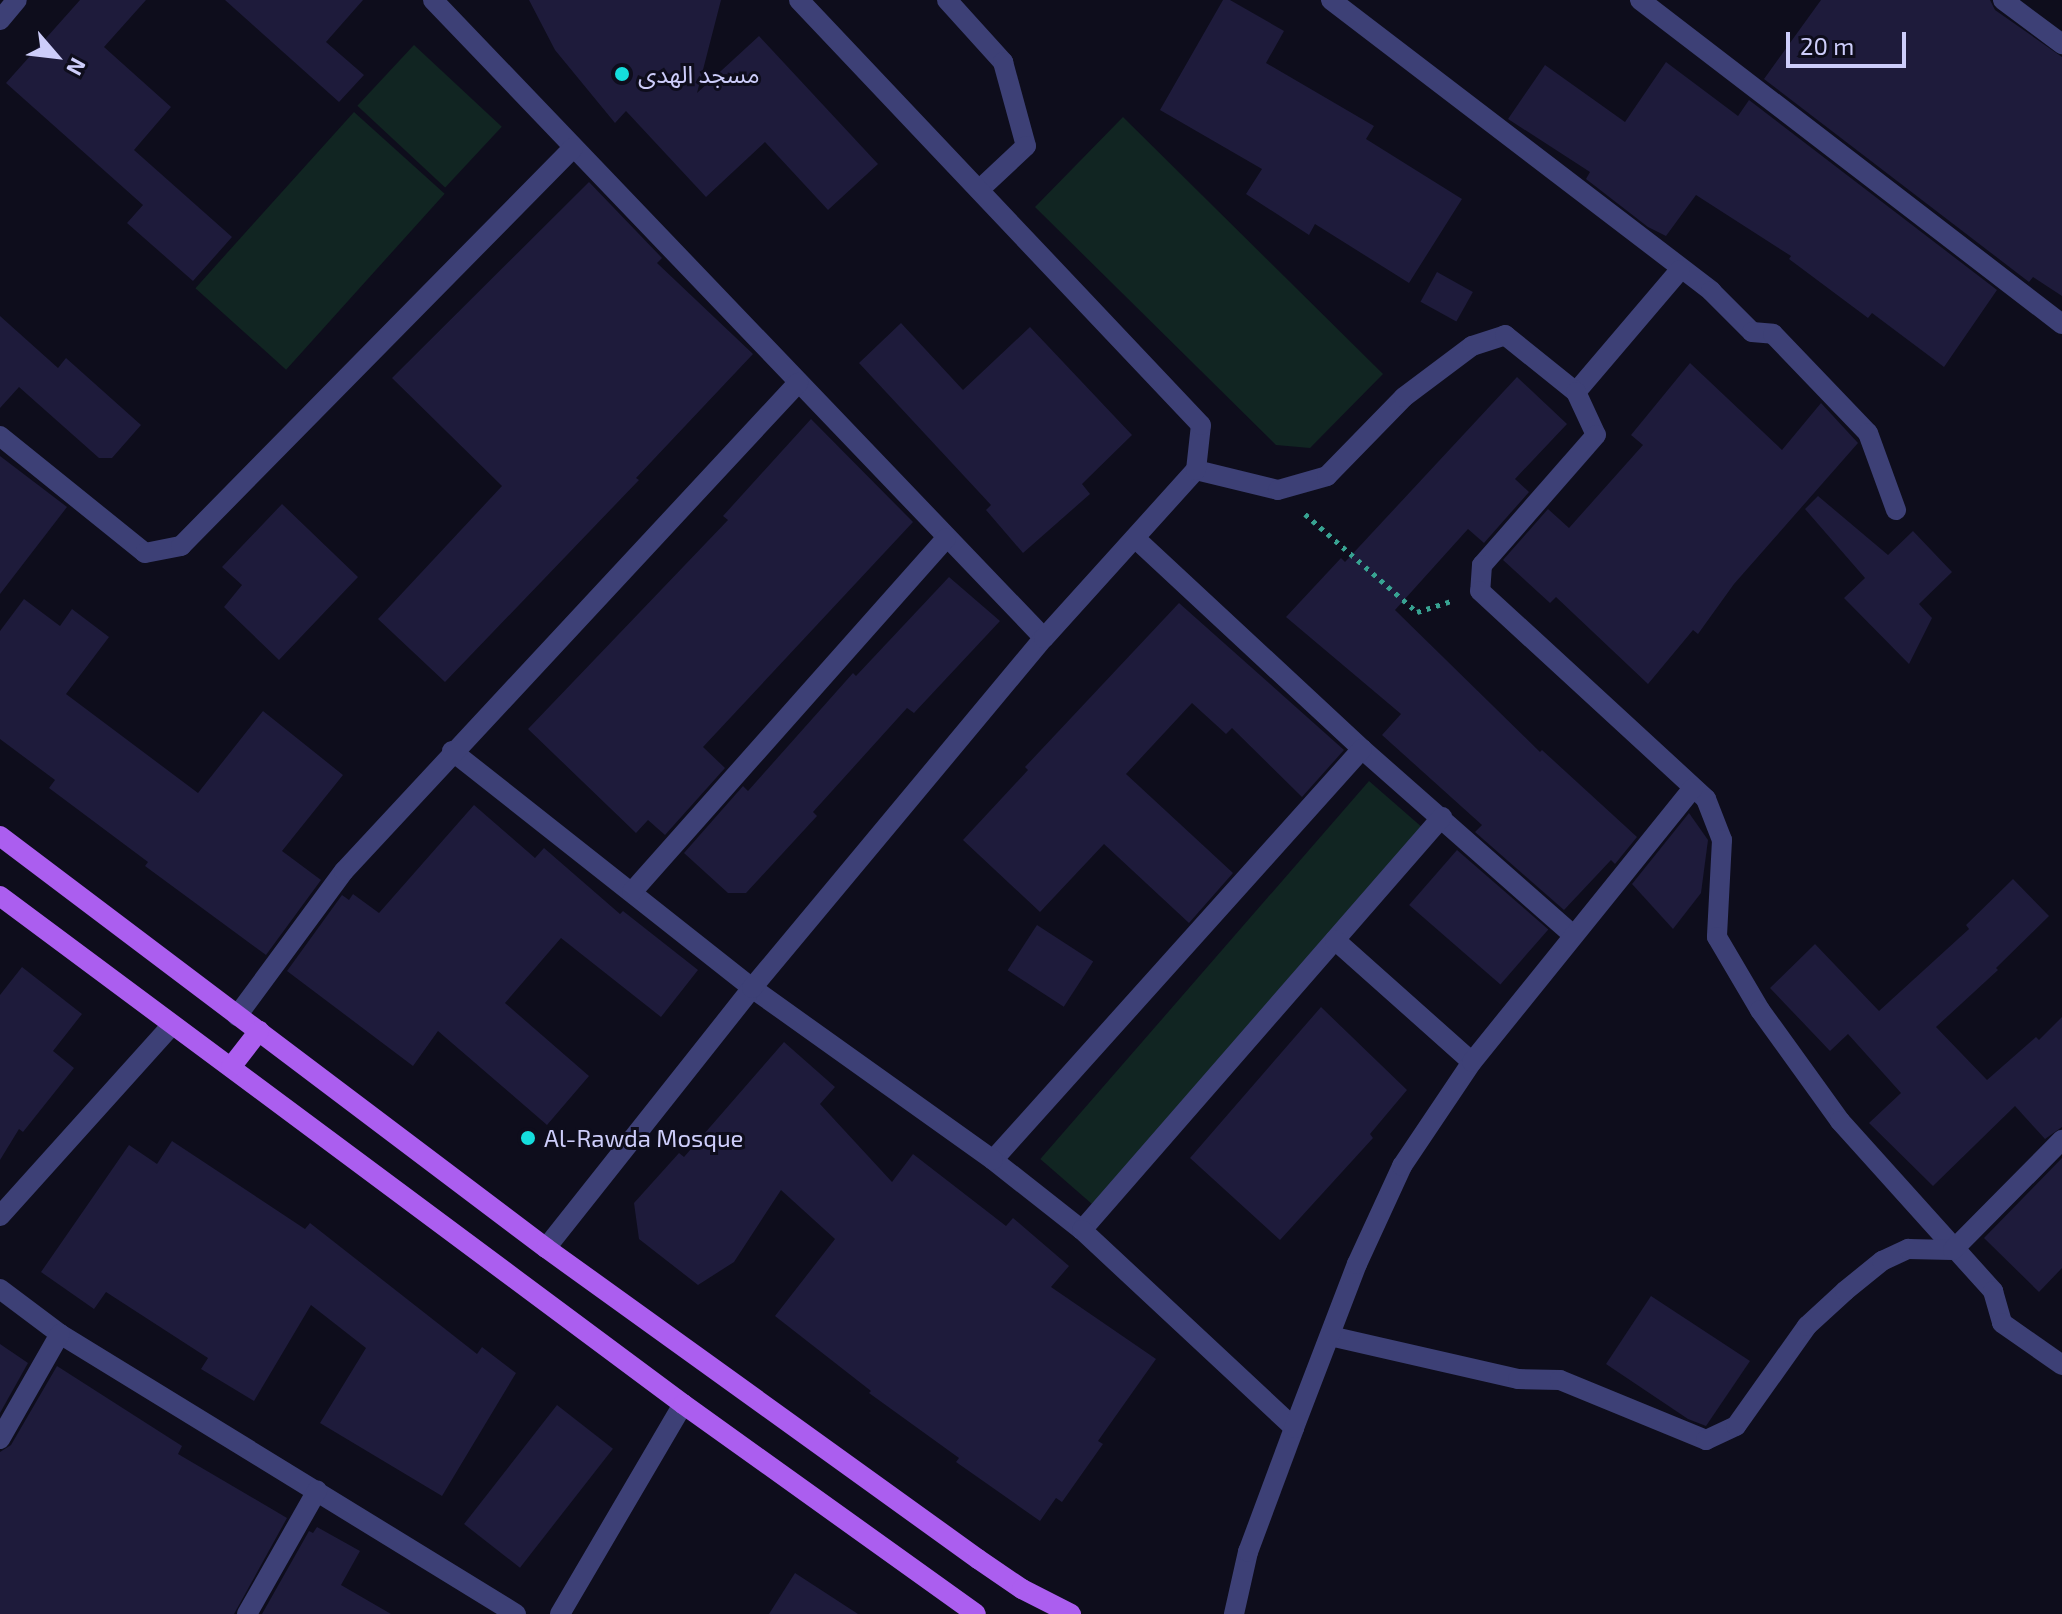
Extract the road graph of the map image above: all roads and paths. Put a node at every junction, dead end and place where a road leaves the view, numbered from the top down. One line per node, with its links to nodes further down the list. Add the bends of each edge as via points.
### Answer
1 (17, 0): 8 (street)
2 (433, 0): 10 (street)
3 (799, 0): 11 (street)
4 (947, 0): 11 (street, via 1003,62 1026,146)
5 (1331, 0): 12 (street)
6 (1640, 0): 13 (street)
7 (2003, 0): 9 (street)
8 (0, 20)
9 (2062, 44)
10 (573, 148): 14 (street); 16 (street, via 181,546 145,553)
11 (979, 190): 17 (street, via 1201,425)
12 (1680, 270): 15 (street); 19 (street, via 1711,291 1752,332 1773,334 1868,433)
13 (2062, 324)
14 (798, 383): 20 (street); 25 (street)
15 (1576, 392): 18 (street, via 1505,335 1472,346 1404,397 1327,476); 22 (street, via 1596,435 1482,565)
16 (0, 436)
17 (1196, 470): 18 (street); 21 (street)
18 (1278, 490): 22 (path, via 1417,612)
19 (1896, 510)
20 (946, 538): 23 (street); 29 (street)
21 (1135, 538): 23 (street); 24 (street)
22 (1480, 591): 26 (street)
23 (1044, 638): 33 (street)
24 (1362, 749): 27 (street); 40 (street)
25 (452, 751): 29 (street); 34 (street, via 344,871)
26 (1693, 788): 31 (street); 44 (street, via 1706,799 1722,840 1717,937 1760,1010 1840,1121)
27 (1442, 817): 31 (street); 32 (street)
28 (0, 836): 34 (main road)
29 (632, 892): 33 (street)
30 (0, 896): 35 (main road)
31 (1573, 935): 37 (street)
32 (1335, 940): 37 (street); 42 (street)
33 (752, 988): 40 (street); 43 (street)
34 (237, 1016): 36 (main road)
35 (172, 1025): 38 (main road); 41 (street)
36 (259, 1031): 38 (main road); 43 (main road)
37 (1472, 1062): 47 (street, via 1402,1166)
38 (231, 1067): 49 (main road)
39 (2062, 1140): 44 (street)
40 (993, 1160): 42 (street)
41 (0, 1216)
42 (1082, 1230): 50 (street)
43 (546, 1248): 58 (main road, via 978,1559)
44 (1953, 1250): 47 (street, via 1908,1249 1882,1261 1807,1326 1736,1426 1706,1440 1560,1380 1518,1379); 48 (street, via 1993,1291 2002,1323)
45 (0, 1289): 46 (street)
46 (60, 1334): 51 (street); 52 (street)
47 (1330, 1336): 50 (street)
48 (2062, 1365)
49 (683, 1404): 53 (main road); 56 (street)
50 (1294, 1428): 59 (street, via 1248,1552)
51 (0, 1439)
52 (317, 1491): 54 (street); 55 (street)
53 (952, 1606): 57 (main road)
54 (247, 1614)
55 (516, 1614)
56 (560, 1614)
57 (976, 1614)
58 (1071, 1614)
59 (1234, 1614)

